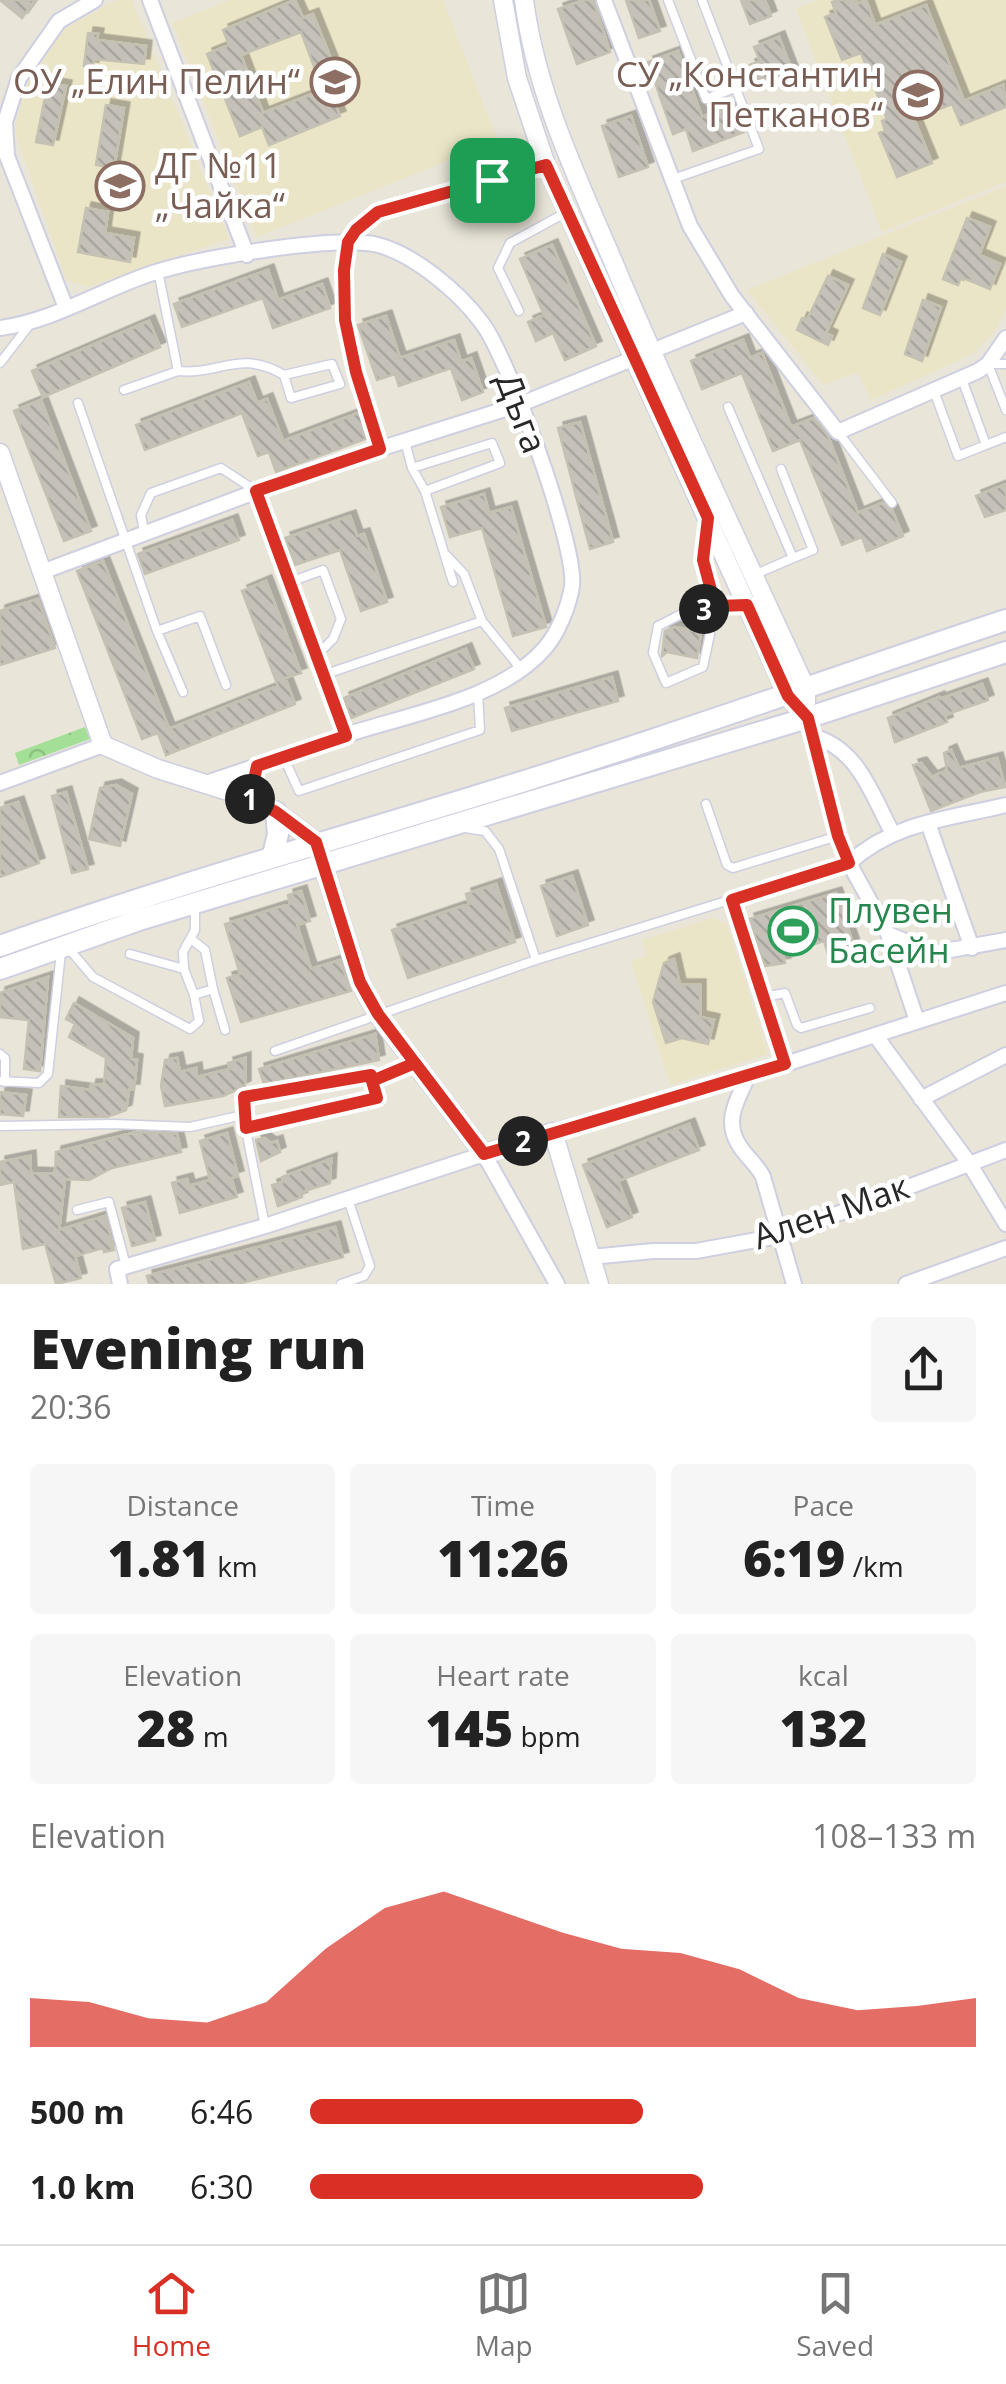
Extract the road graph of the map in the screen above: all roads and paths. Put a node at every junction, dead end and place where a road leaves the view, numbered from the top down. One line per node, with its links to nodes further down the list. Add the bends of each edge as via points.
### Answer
1 (95, 0): 15 (street, via 59,21 19,78 5,122 7,156)
2 (150, 0): 13 (street)
3 (503, 0): 9 (street, via 517,78)
4 (524, 0): 21 (street, via 559,137)
5 (604, 0): 10 (street)
6 (668, 0): 8 (lane, via 706,99)
7 (702, 0): 8 (lane)
8 (736, 88): 10 (lane, via 759,149)
9 (546, 165): 11 (street); 12 (street, via 378,212)
10 (673, 180): 17 (street, via 708,261)
11 (567, 212): 16 (lane, via 510,243 498,268); 22 (street)
12 (348, 242): 13 (street, Дъга); 32 (street, Дъга, via 376,245 450,284 485,326); 39 (street, via 345,320)
13 (247, 254): 14 (street, Дъга)
14 (158, 271): 15 (street, Дъга); 26 (lane)
15 (66, 308): 18 (street, Дъга)
16 (519, 311)
17 (746, 313): 21 (street); 35 (street)
18 (34, 319): 19 (street, Дъга); 23 (lane)
19 (0, 328)
20 (1006, 338): 24 (street)
21 (651, 352): 22 (street); 52 (street)
22 (633, 360): 32 (street); 46 (street)
23 (0, 363)
24 (988, 364): 25 (lane); 28 (street); 34 (lane)
25 (1006, 364)
26 (178, 370): 27 (lane, via 202,373 231,361); 29 (lane)
27 (284, 375): 27 (lane, via 290,398 340,384 332,364)
28 (962, 378): 30 (street); 38 (lane)
29 (124, 390)
30 (934, 391): 35 (street); 38 (lane, via 958,456)
31 (78, 403): 48 (lane)
32 (521, 404): 37 (street); 62 (street, Дъга, via 569,548 572,584 546,647)
33 (728, 407): 50 (lane)
34 (1006, 410)
35 (838, 432): 45 (lane)
36 (1006, 437): 38 (lane)
37 (404, 441): 39 (street); 41 (lane)
38 (986, 445)
39 (380, 449): 43 (street)
40 (0, 453): 51 (street)
41 (412, 468): 44 (lane); 44 (lane, via 492,443 500,463)
42 (781, 469): 50 (lane, via 813,550)
43 (256, 491): 47 (street); 47 (lane, via 221,468 151,494 141,514); 53 (street)
44 (425, 491): 49 (lane)
45 (892, 503)
46 (708, 518): 55 (street); 56 (lane, via 703,560 711,590)
47 (144, 532): 48 (street)
48 (124, 539): 51 (street); 59 (lane)
49 (444, 553): 54 (lane); 58 (lane, via 464,574)
50 (793, 558): 52 (lane)
51 (42, 572): 70 (street)
52 (754, 575): 66 (street)
53 (290, 582): 61 (street); 61 (lane, via 323,570 341,619)
54 (453, 582)
55 (747, 605): 56 (lane); 66 (street)
56 (700, 608): 56 (lane, via 658,626 653,653 666,684 703,668 710,634)
57 (1006, 620): 66 (main road)
58 (482, 621): 62 (lane); 63 (lane)
59 (156, 631): 64 (lane, via 200,616); 65 (lane)
60 (1006, 652): 68 (main road)
61 (316, 656): 63 (street)
62 (521, 669): 67 (street, Дъга)
63 (323, 675): 69 (street)
64 (226, 685)
65 (183, 692)
66 (797, 692): 68 (street); 84 (main road)
67 (478, 693): 69 (street, Дъга); 71 (lane, via 480,730 299,792)
68 (810, 726): 81 (main road); 82 (street, via 855,763); 83 (street)
69 (346, 736): 71 (street, Дъга)
70 (103, 746): 74 (street); 75 (street)
71 (284, 758): 72 (street, Дъга)
72 (257, 766): 73 (street, Дъга); 76 (street)
73 (240, 772): 75 (street, Дъга); 76 (street)
74 (0, 783)
75 (203, 784): 76 (street)
76 (241, 796): 79 (street)
77 (706, 804): 83 (lane, via 733,868)
78 (1006, 805): 80 (street)
79 (276, 812): 84 (street); 85 (main road)
80 (928, 823): 82 (street); 94 (street)
81 (454, 826): 84 (main road); 96 (lane, via 485,831 500,849)
82 (892, 832): 86 (street)
83 (838, 836): 86 (street)
84 (320, 852): 85 (main road); 88 (main road); 104 (street, via 360,982)
85 (273, 855): 92 (main road, via 124,894)
86 (849, 863): 87 (lane); 89 (street)
87 (732, 900): 96 (lane); 102 (street)
88 (195, 903): 90 (lane); 93 (main road)
89 (888, 934): 94 (street, via 934,954); 105 (street)
90 (191, 939): 98 (lane); 99 (lane, via 205,950)
91 (1006, 940): 94 (street)
92 (0, 946)
93 (64, 946): 97 (main road); 101 (lane, via 93,977 190,1029 199,1021); 114 (lane, via 48,1074 39,1083)
94 (972, 948)
95 (130, 954): 98 (lane)
96 (536, 960): 104 (lane)
97 (0, 969)
98 (184, 970): 101 (lane)
99 (214, 989): 101 (lane); 106 (lane)
100 (1006, 993): 105 (street)
101 (194, 995)
102 (764, 998): 103 (lane, via 788,996 802,1028); 112 (street)
103 (870, 1008)
104 (378, 1014): 108 (lane); 111 (street)
105 (917, 1021): 107 (street)
106 (225, 1030)
107 (876, 1035): 112 (street); 116 (street)
108 (276, 1051)
109 (0, 1054): 114 (lane)
110 (1006, 1055): 116 (street)
111 (415, 1063): 115 (lane); 122 (street)
112 (785, 1064): 113 (street)
113 (748, 1076): 120 (street); 128 (street, via 731,1129 763,1177)
114 (2, 1081)
115 (372, 1081): 117 (lane, via 371,1075 244,1097); 119 (lane, via 377,1098)
116 (920, 1098): 123 (street)
117 (243, 1115): 118 (lane, via 190,1127); 119 (lane)
118 (0, 1126)
119 (246, 1128): 127 (lane)
120 (553, 1132): 122 (street); 130 (street)
121 (1006, 1150): 123 (street, Ален Мак)
122 (484, 1154): 124 (street); 134 (street)
123 (969, 1163): 126 (street); 128 (street, Ален Мак)
124 (348, 1197): 127 (street); 133 (lane, via 370,1266 364,1276)
125 (78, 1210): 131 (lane, via 108,1202)
126 (1006, 1224)
127 (266, 1226): 131 (street)
128 (779, 1236): 130 (street, Ален Мак, via 696,1252); 136 (street)
129 (1006, 1248): 137 (street)
130 (591, 1258): 135 (street)
131 (121, 1273): 132 (street)
132 (108, 1284)
133 (342, 1284)
134 (557, 1284)
135 (599, 1284)
136 (794, 1284)
137 (906, 1284)

